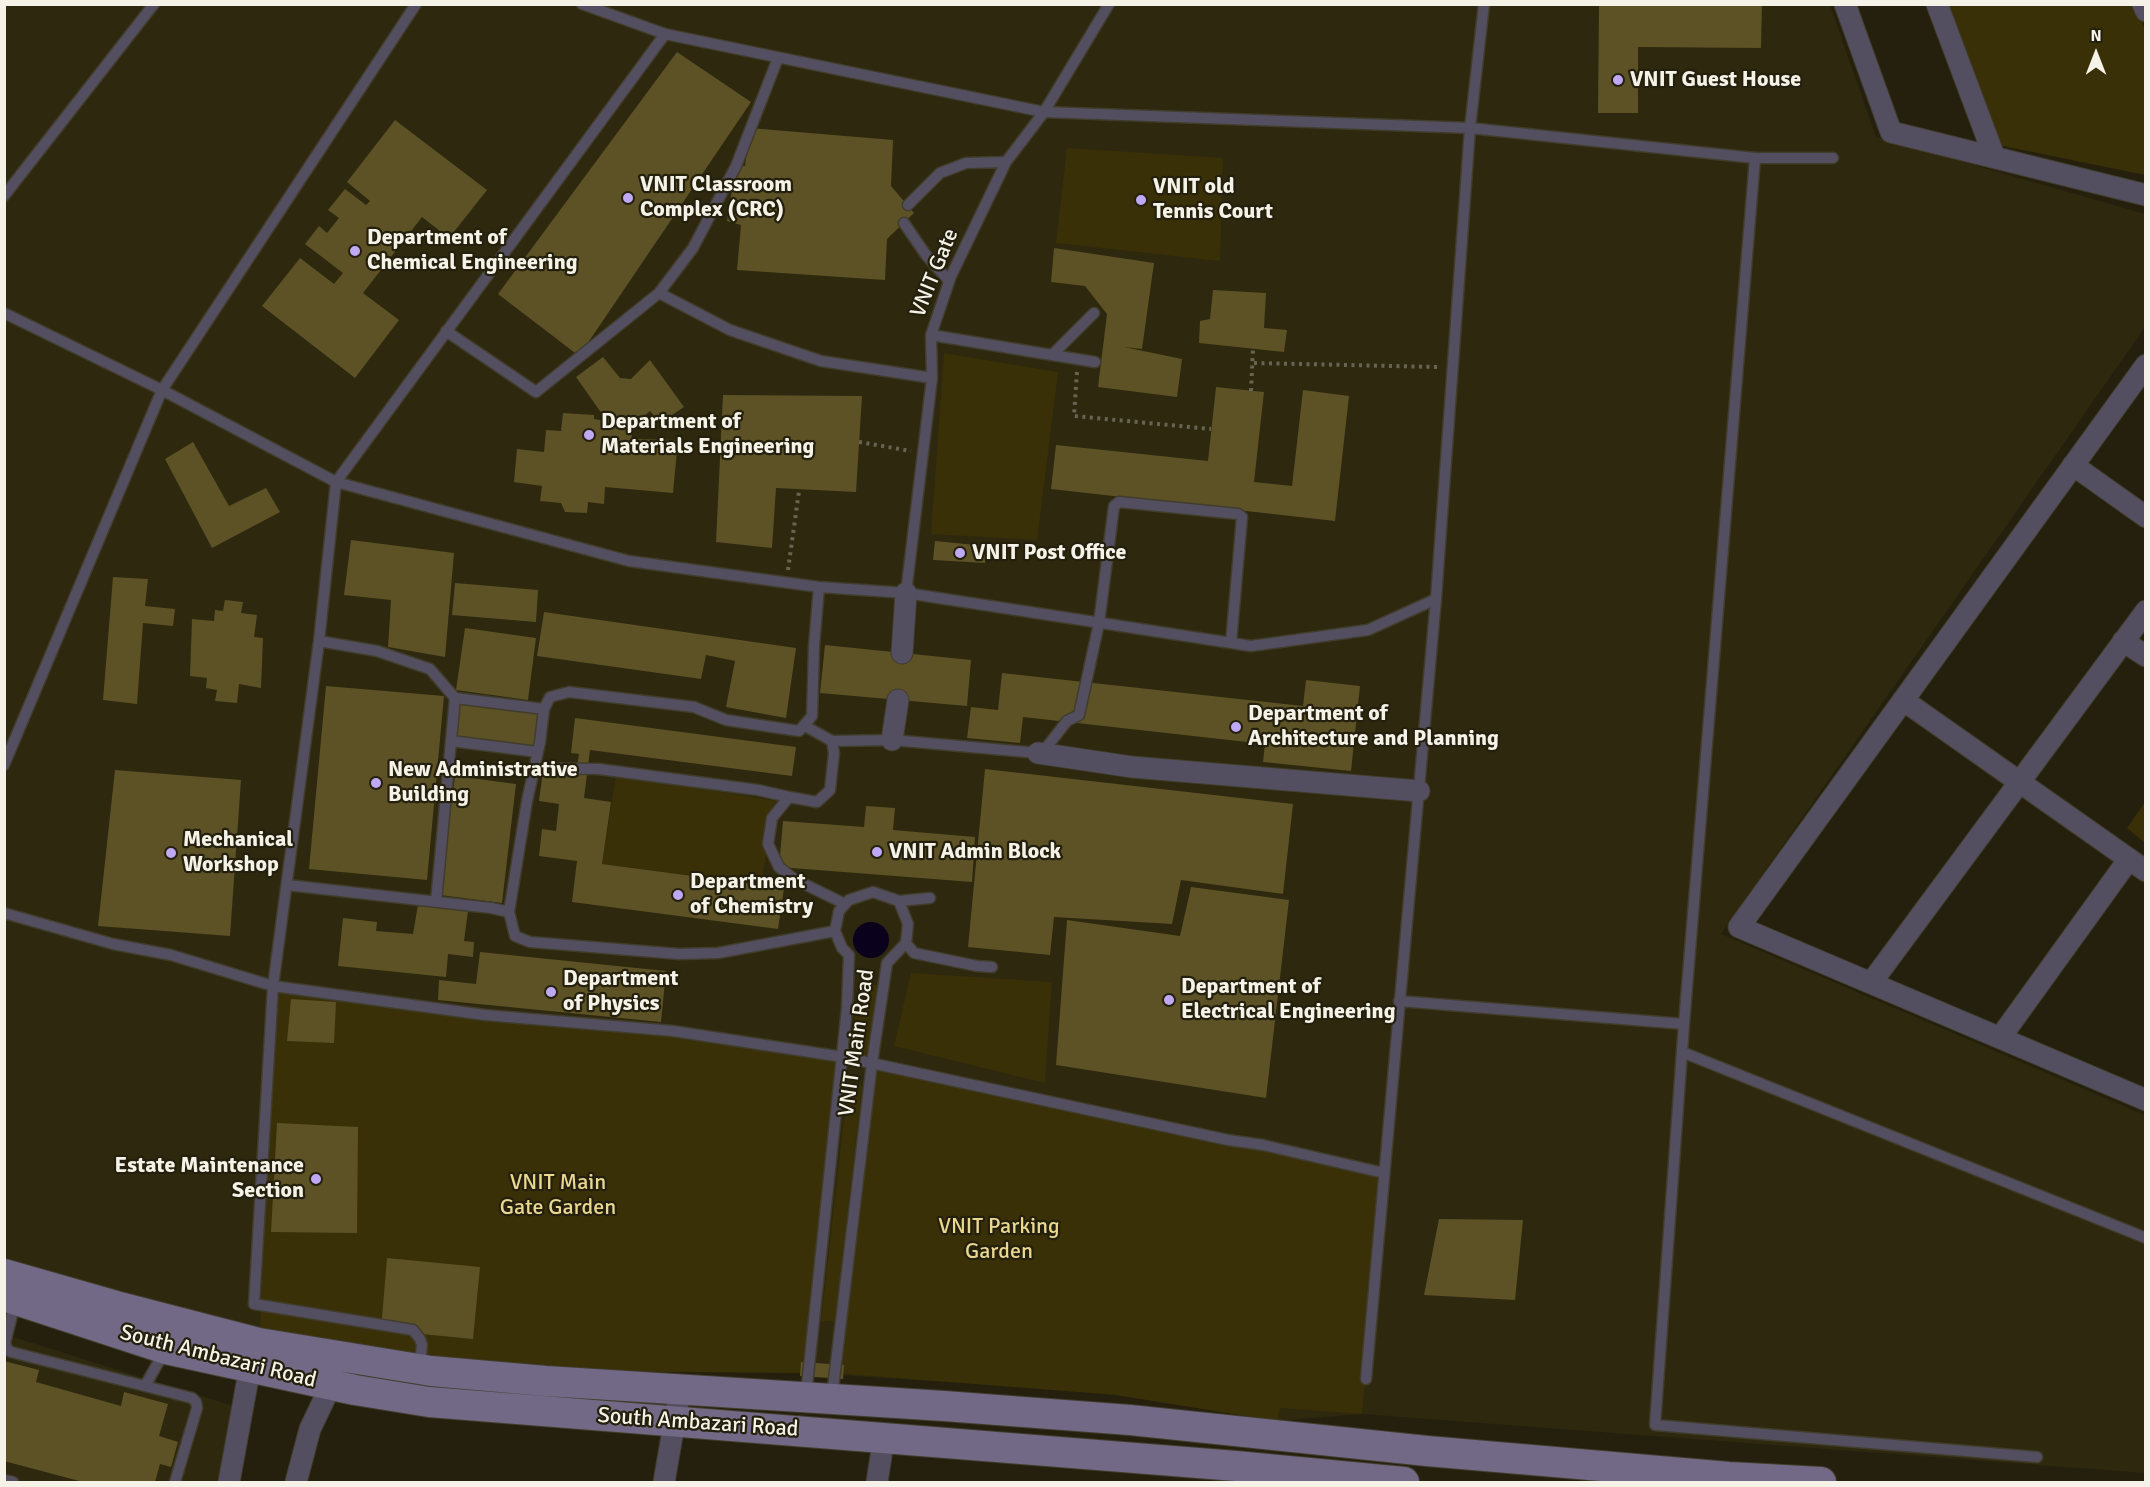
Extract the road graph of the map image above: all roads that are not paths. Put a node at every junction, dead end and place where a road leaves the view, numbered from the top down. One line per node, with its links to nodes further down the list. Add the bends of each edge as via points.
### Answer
1 (154, 4): 19 (lane)
2 (416, 4): 32 (lane)
3 (582, 4): 10 (lane)
4 (1109, 4): 12 (lane, VNIT Gate)
5 (1484, 4): 13 (lane)
6 (1845, 4): 14 (street, via 1891,132)
7 (1937, 4): 14 (street)
8 (2143, 4): 9 (street)
9 (2145, 11)
10 (665, 34): 11 (lane); 26 (lane)
11 (777, 57): 12 (lane); 23 (lane, via 736,166 693,248)
12 (1044, 112): 13 (lane); 17 (lane, VNIT Gate)
13 (1470, 128): 15 (lane); 38 (lane)
14 (1994, 156): 18 (street)
15 (1755, 158): 16 (lane); 75 (lane)
16 (1833, 158)
17 (1006, 162): 20 (lane, via 966,163 940,173); 22 (lane, VNIT Gate)
18 (2145, 195)
19 (4, 196)
20 (908, 205)
21 (904, 223): 22 (lane)
22 (949, 281): 27 (lane, VNIT Gate)
23 (659, 293): 26 (lane, via 536,392); 31 (lane, via 730,330 821,361)
24 (4, 313): 32 (lane)
25 (1094, 313): 28 (lane)
26 (447, 331): 34 (lane)
27 (931, 335): 28 (lane); 31 (lane, VNIT Gate)
28 (1052, 356): 29 (lane)
29 (1095, 362)
30 (2145, 364): 33 (street)
31 (932, 378): 37 (lane, VNIT Gate)
32 (162, 390): 34 (lane); 56 (lane)
33 (2073, 465): 35 (street); 48 (street)
34 (336, 482): 36 (lane, via 629,561); 41 (lane)
35 (2145, 517)
36 (819, 587): 37 (lane); 50 (lane, via 812,716)
37 (906, 594): 40 (lane); 44 (street)
38 (1436, 598): 43 (lane, via 1368,630 1251,646); 59 (lane)
39 (2145, 611): 42 (street)
40 (1099, 623): 43 (lane); 43 (lane, via 1114,506 1119,502 1238,514 1242,518); 55 (lane, via 1079,715 1067,721)
41 (319, 641): 46 (lane, via 377,651 430,669); 62 (lane)
42 (2124, 641): 45 (street); 58 (street)
43 (1231, 643)
44 (902, 653)
45 (2145, 656)
46 (455, 698): 49 (lane); 52 (lane)
47 (898, 700): 51 (street)
48 (1903, 700): 58 (street); 72 (street, via 1739,927)
49 (544, 709): 50 (lane, via 550,697 569,692 693,707 726,720 799,731); 54 (lane)
50 (805, 726): 53 (lane)
51 (892, 740): 53 (lane); 55 (lane)
52 (451, 741): 54 (lane); 65 (lane)
53 (832, 741): 60 (lane, via 830,790 818,802)
54 (538, 752): 57 (lane)
55 (1038, 753): 59 (street, via 1132,767)
56 (4, 765)
57 (534, 768): 60 (lane, via 599,769); 67 (lane)
58 (2020, 781): 61 (street); 72 (street)
59 (1419, 790): 74 (lane)
60 (789, 797): 66 (lane, via 772,818 768,844 779,867 794,879)
61 (2137, 865): 76 (street)
62 (287, 885): 65 (lane); 73 (lane)
63 (930, 898): 64 (lane)
64 (899, 901): 66 (lane, via 873,892); 70 (lane, via 908,924)
65 (436, 902): 67 (lane)
66 (845, 904): 69 (lane, via 839,911)
67 (509, 912): 69 (lane, via 515,936 530,942 679,954 718,953)
68 (4, 913): 73 (lane, via 113,944 171,955)
69 (835, 931): 78 (lane, VNIT Main Road, via 849,955)
70 (906, 943): 71 (lane, via 914,953); 79 (lane, VNIT Main Road, via 887,963)
71 (992, 967)
72 (1871, 983): 76 (street)
73 (273, 986): 78 (lane, via 485,1015 673,1031); 87 (lane, via 254,1304 413,1330 422,1345)
74 (1399, 1001): 75 (lane); 81 (lane)
75 (1684, 1024): 77 (lane)
76 (2000, 1038): 80 (street)
77 (1682, 1052): 82 (lane); 95 (lane, via 1656,1425)
78 (843, 1057): 79 (lane); 92 (lane, VNIT Main Road)
79 (872, 1063): 81 (lane); 92 (lane, VNIT Main Road)
80 (2145, 1100)
81 (1384, 1173): 88 (lane)
82 (2145, 1238)
83 (8, 1290): 84 (lane); 85 (main road, South Ambazari Road); 87 (main road, via 116,1306 259,1342)
84 (6, 1348): 90 (lane)
85 (166, 1349): 86 (main road, South Ambazari Road); 90 (lane)
86 (250, 1366): 89 (main road, South Ambazari Road); 101 (street)
87 (419, 1369): 91 (main road)
88 (1366, 1379)
89 (331, 1384): 93 (main road, South Ambazari Road, via 429,1402); 102 (street, via 310,1429)
90 (145, 1386): 100 (lane, via 196,1402)
91 (681, 1390): 92 (main road); 93 (street)
92 (819, 1399): 97 (main road, via 1130,1420)
93 (675, 1420): 94 (main road, South Ambazari Road); 103 (street)
94 (884, 1437): 96 (main road, South Ambazari Road); 104 (street)
95 (2037, 1457)
96 (1179, 1472): 105 (main road, South Ambazari Road)
97 (1661, 1476): 106 (main road)
98 (4, 1480): 99 (lane)
99 (13, 1482)
100 (175, 1482)
101 (229, 1482)
102 (296, 1482)
103 (664, 1482)
104 (877, 1482)
105 (1404, 1482)
106 (1821, 1482)

